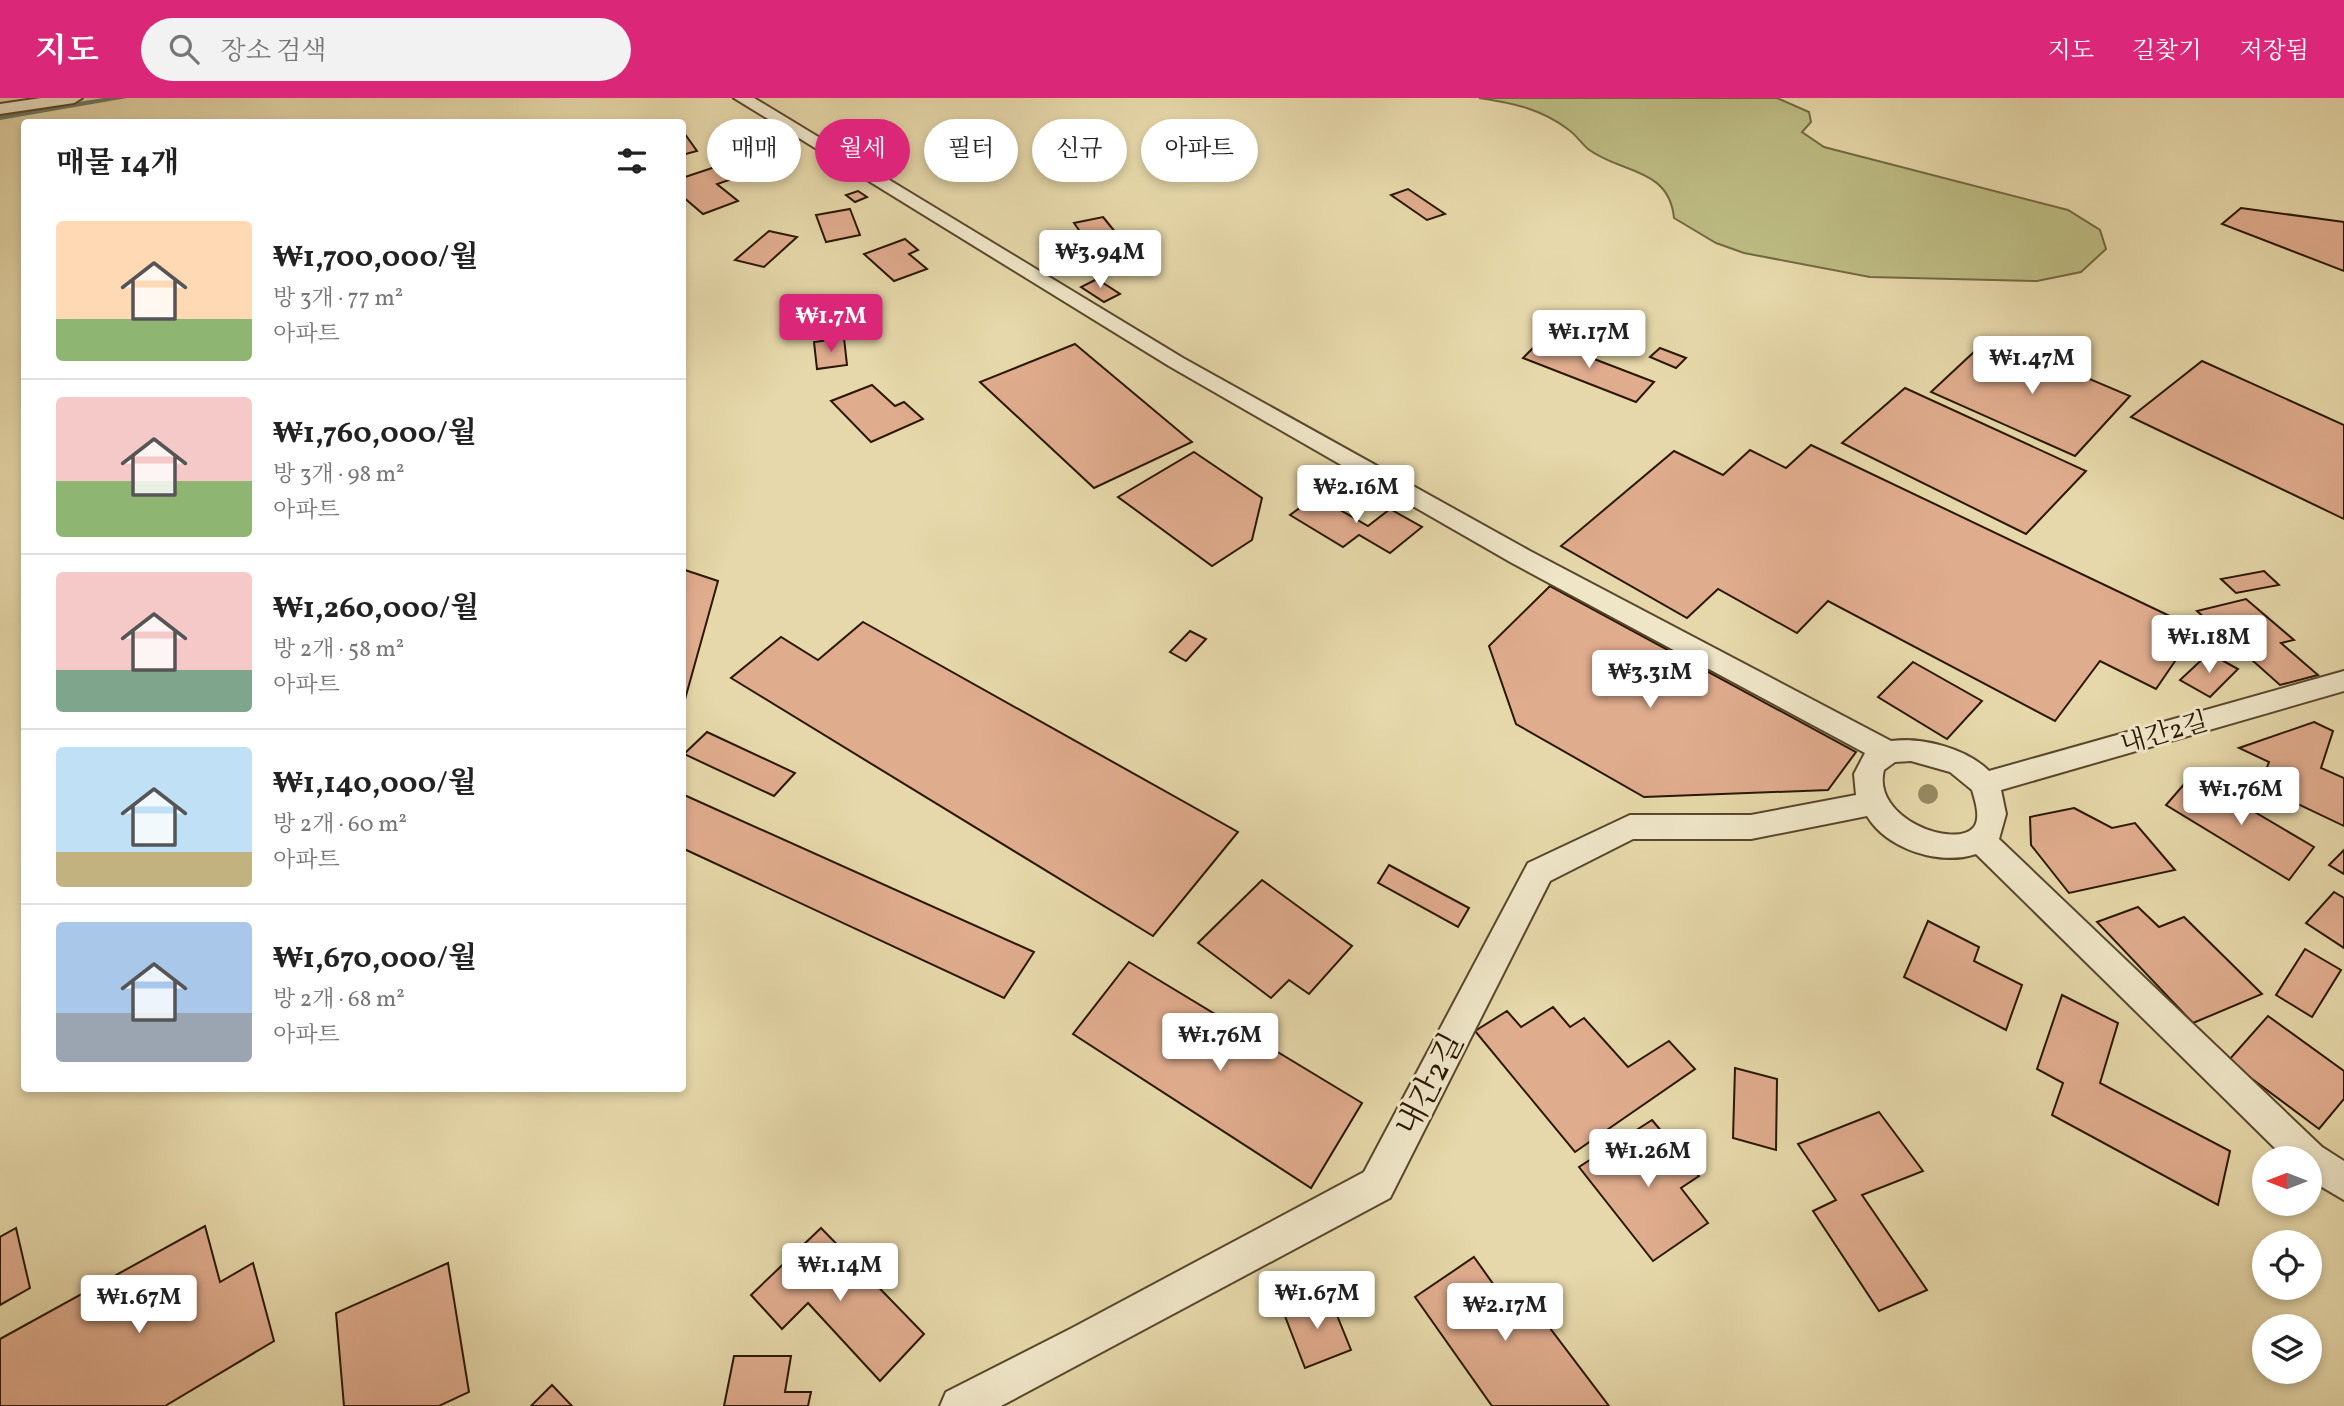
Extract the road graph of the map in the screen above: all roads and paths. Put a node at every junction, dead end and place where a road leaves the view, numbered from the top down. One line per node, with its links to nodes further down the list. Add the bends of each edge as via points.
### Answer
1 (74, 98): 3 (lane)
2 (742, 98): 5 (lane, via 1176,362 1521,557)
3 (3, 106)
4 (2344, 681): 6 (lane, 내간2길)
5 (1888, 752): 6 (lane, via 1911,750 1937,756 1968,770); 7 (lane, via 1868,773 1867,789)
6 (1984, 784): 8 (lane, via 1992,813 1990,829)
7 (1873, 803): 8 (lane, via 1889,823 1933,844 1958,846); 12 (lane, 내간2길, via 1751,827 1630,827 1539,872 1377,1185)
8 (1981, 840): 9 (lane)
9 (2296, 1146)
10 (2322, 1168): 11 (lane)
11 (2344, 1182)
12 (960, 1406)

